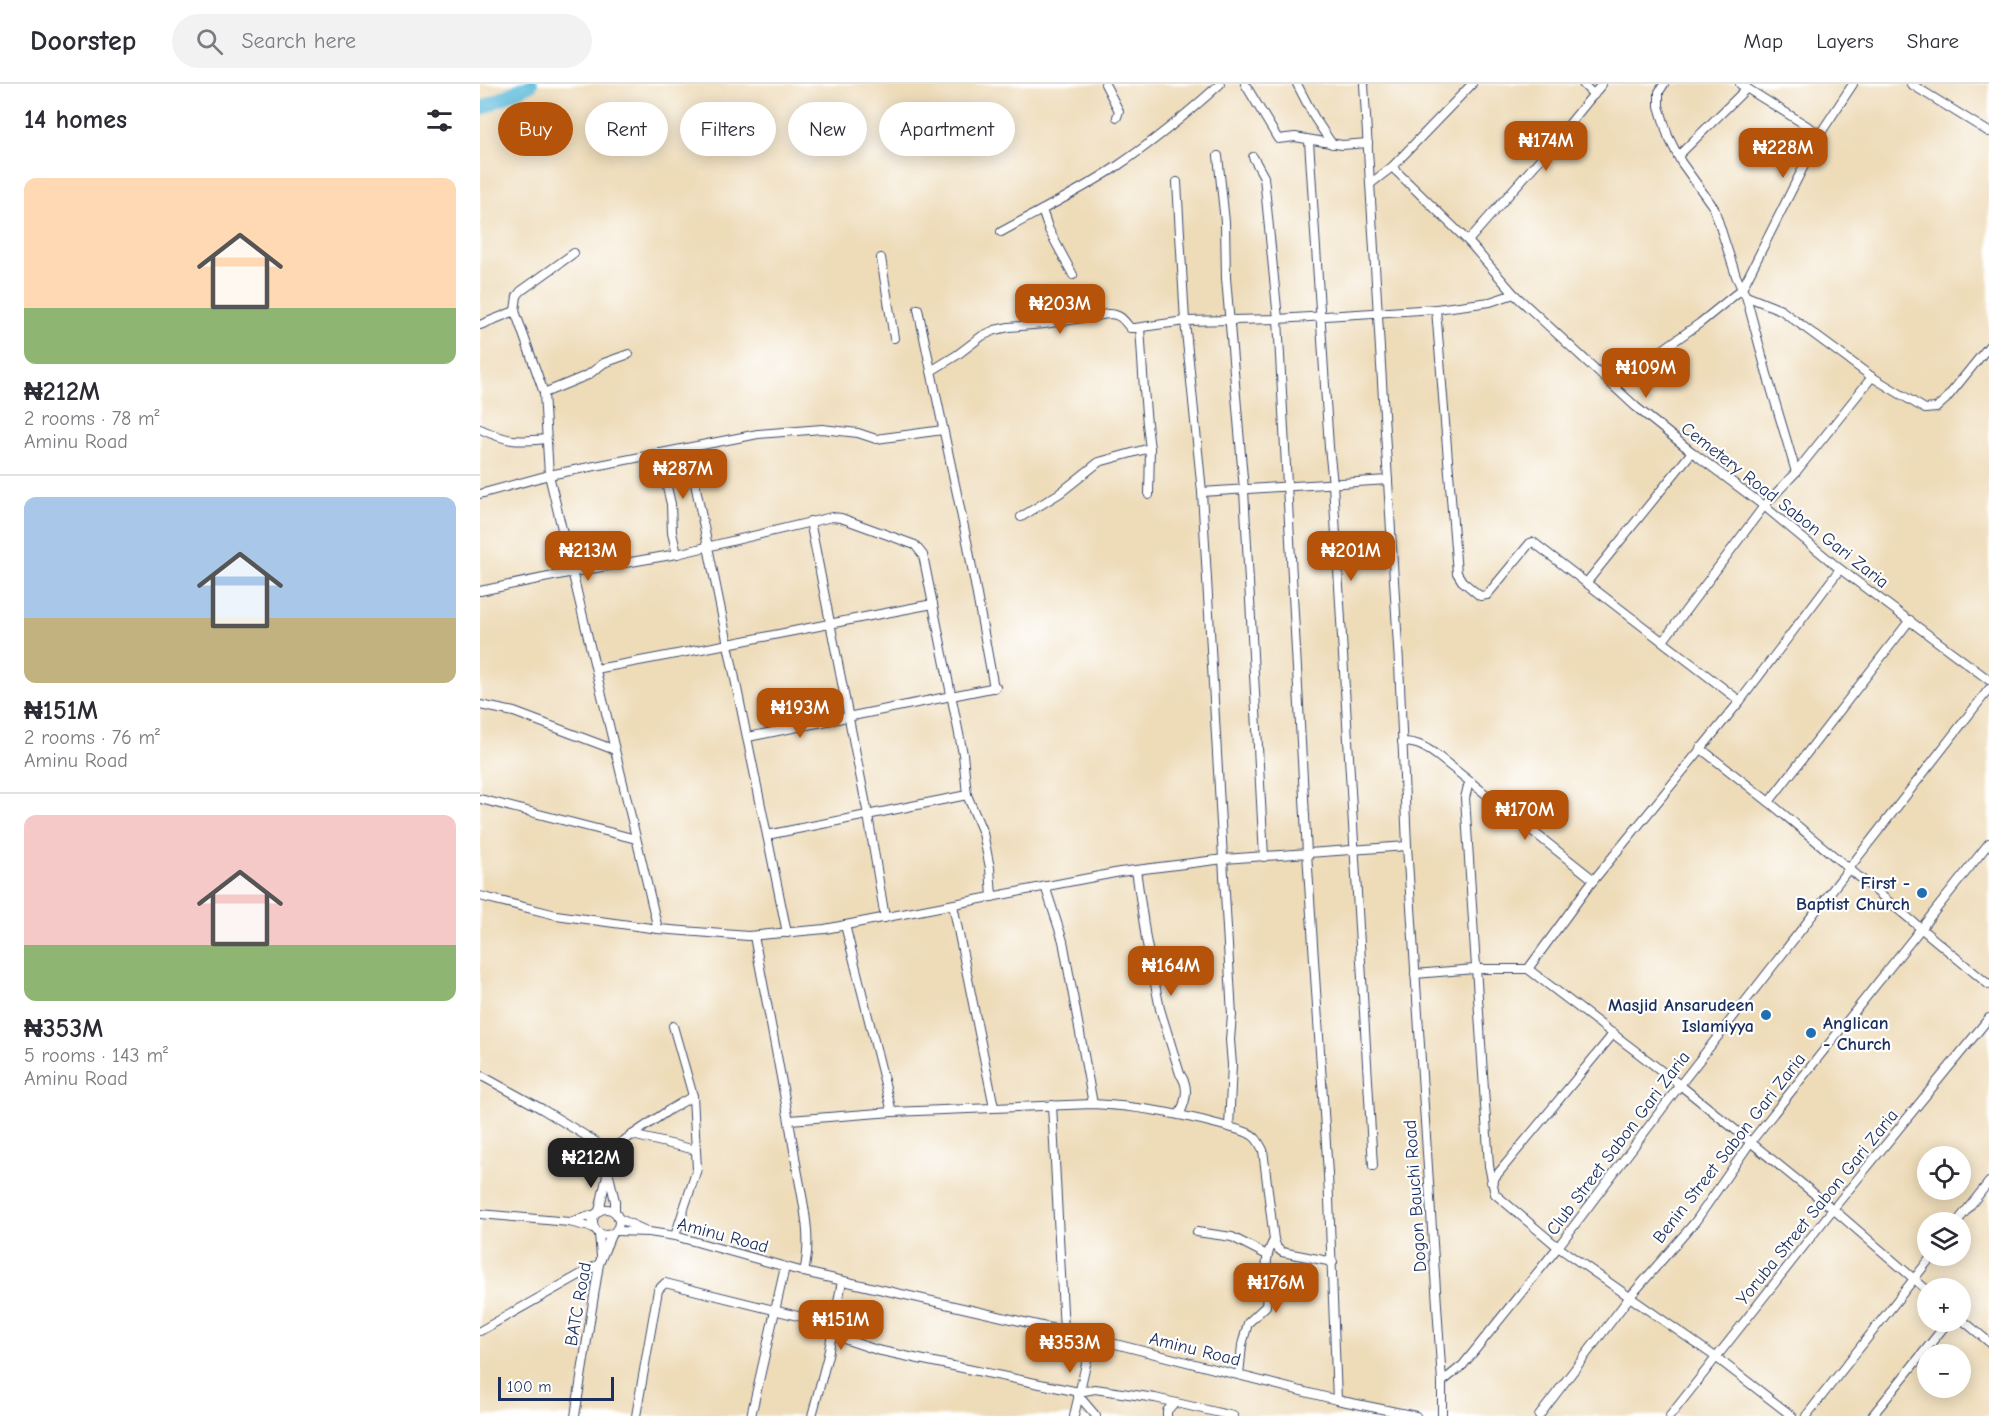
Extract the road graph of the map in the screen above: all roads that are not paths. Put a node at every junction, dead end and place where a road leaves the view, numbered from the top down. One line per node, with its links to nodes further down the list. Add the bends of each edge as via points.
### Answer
1 (1106, 84): 14 (street, via 1119,111)
2 (1220, 84): 26 (street, via 1168,129 1115,167)
3 (1245, 84): 17 (street, via 1278,139 1295,137)
4 (1297, 84): 19 (street)
5 (1364, 84): 18 (street, Dogon Bauchi Road)
6 (1472, 84): 23 (street)
7 (1583, 84): 13 (street)
8 (1602, 84): 13 (street)
9 (1664, 84): 21 (street, via 1659,92 1659,106)
10 (1853, 84): 16 (street)
11 (1911, 84): 15 (street)
12 (1744, 86): 16 (street); 21 (street)
13 (1594, 95): 28 (street)
14 (1117, 117)
15 (1989, 132)
16 (1820, 134): 32 (street)
17 (1309, 141): 19 (street); 38 (street)
18 (1368, 143): 19 (street); 25 (street, Dogon Bauchi Road)
19 (1332, 144)
20 (1218, 156): 40 (street, via 1226,222)
21 (1678, 156): 32 (street, via 1714,208)
22 (1253, 157): 39 (street, via 1264,177)
23 (1392, 167): 25 (street); 28 (street, Cemetery Road Sabon Gari Zaria)
24 (1177, 182): 41 (street)
25 (1370, 184): 37 (street, Dogon Bauchi Road)
26 (1042, 210): 27 (street); 31 (street)
27 (1001, 232)
28 (1468, 241): 33 (street, Cemetery Road Sabon Gari Zaria)
29 (574, 253): 36 (street, via 521,291)
30 (881, 258): 44 (street)
31 (1073, 275)
32 (1744, 292): 48 (street, via 1781,310); 49 (street); 58 (street)
33 (1514, 294): 35 (street, via 1490,302); 49 (street, Cemetery Road Sabon Gari Zaria)
34 (918, 309): 47 (street)
35 (1436, 309): 37 (street); 74 (street, via 1459,578 1480,596 1487,595 1533,542)
36 (515, 311): 42 (street); 50 (street)
37 (1379, 314): 38 (street); 60 (street, Dogon Bauchi Road)
38 (1320, 316): 39 (street); 61 (street)
39 (1278, 319): 40 (street); 62 (street)
40 (1230, 320): 41 (street); 63 (street)
41 (1185, 321): 43 (street); 64 (street)
42 (480, 325)
43 (1140, 328): 47 (street, via 1130,328 1117,314 1009,327 982,336); 54 (street)
44 (894, 338)
45 (1989, 346): 48 (street, via 1936,408 1925,409)
46 (629, 354): 50 (street)
47 (931, 371): 52 (street)
48 (1872, 377): 58 (street)
49 (1613, 385): 56 (street, Cemetery Road Sabon Gari Zaria)
50 (544, 393): 53 (street)
51 (480, 429): 53 (street, via 507,441)
52 (943, 430): 55 (street, via 876,439 841,431 798,430); 84 (street, via 996,688)
53 (546, 439): 59 (street)
54 (1150, 448): 66 (street); 68 (street, via 1099,462)
55 (688, 449): 57 (street); 70 (street)
56 (1692, 452): 67 (street, Cemetery Road Sabon Gari Zaria); 74 (street)
57 (659, 453): 59 (street); 71 (street)
58 (1796, 472): 67 (street)
59 (549, 475): 65 (street); 73 (street)
60 (1388, 480): 61 (street); 89 (street, Dogon Bauchi Road)
61 (1333, 484): 62 (street); 101 (street)
62 (1288, 487): 63 (street); 102 (street)
63 (1244, 490): 64 (street); 103 (street)
64 (1202, 492): 104 (street)
65 (480, 494)
66 (1149, 495)
67 (1764, 506): 72 (street, Cemetery Road Sabon Gari Zaria); 79 (street)
68 (1021, 517)
69 (810, 521): 70 (street); 76 (street, via 837,517 915,545 923,555); 78 (street)
70 (707, 546): 71 (street); 80 (street)
71 (677, 554): 73 (street)
72 (1840, 569): 77 (street, Cemetery Road Sabon Gari Zaria); 85 (street)
73 (573, 572): 75 (street); 81 (street)
74 (1587, 582): 79 (street)
75 (480, 591)
76 (933, 604): 78 (street); 84 (street)
77 (1910, 620): 82 (street, Cemetery Road Sabon Gari Zaria); 95 (street)
78 (830, 623): 80 (street); 87 (street)
79 (1663, 640): 85 (street)
80 (728, 645): 81 (street); 88 (street)
81 (596, 669): 91 (street)
82 (1988, 677)
83 (1989, 689): 105 (street, Club Street Sabon Gari Zaria)
84 (952, 696): 87 (street); 93 (street)
85 (1740, 701): 90 (street)
86 (480, 705): 91 (street, via 514,712)
87 (847, 716): 88 (street); 96 (street)
88 (748, 737): 97 (street)
89 (1402, 742): 92 (street, via 1420,745); 100 (street, Dogon Bauchi Road)
90 (1700, 748): 95 (street); 107 (street)
91 (615, 750): 98 (street)
92 (1472, 783): 107 (street); 118 (street, via 1465,798)
93 (967, 795): 96 (street); 110 (street, via 985,843)
94 (480, 799): 98 (street)
95 (1769, 802): 105 (street)
96 (868, 814): 97 (street); 112 (street)
97 (767, 835): 116 (street)
98 (636, 839): 114 (street)
99 (1989, 843): 115 (street, Benin Street Sabon Gari Zaria)
100 (1407, 846): 101 (street); 120 (street, Dogon Bauchi Road)
101 (1355, 850): 102 (street); 139 (street)
102 (1308, 853): 103 (street); 158 (street)
103 (1264, 857): 104 (street)
104 (1224, 860): 106 (street); 134 (street, via 1232,1015)
105 (1849, 869): 115 (street); 126 (street, Club Street Sabon Gari Zaria)
106 (1136, 870): 108 (street); 132 (street, via 1160,1009 1183,1078 1186,1101)
107 (1594, 880): 119 (street)
108 (1044, 886): 110 (street); 128 (street, via 1063,940)
109 (480, 896): 114 (street, via 556,915)
110 (992, 897): 111 (street)
111 (953, 905): 112 (street); 130 (street)
112 (885, 918): 113 (street)
113 (845, 925): 116 (street); 131 (street)
114 (658, 929): 117 (street)
115 (1922, 929): 121 (street); 136 (street, Benin Street Sabon Gari Zaria)
116 (787, 933): 117 (street)
117 (754, 936): 133 (street)
118 (1475, 969): 119 (street); 120 (street); 141 (street)
119 (1528, 969): 124 (street)
120 (1415, 974): 176 (street, Dogon Bauchi Road)
121 (1989, 985)
122 (1989, 1018): 143 (street, Yoruba Street Sabon Gari Zaria)
123 (674, 1026): 127 (street)
124 (1614, 1033): 126 (street); 141 (street)
125 (480, 1075): 138 (street, via 589,1137)
126 (1680, 1085): 136 (street); 155 (street, Club Street Sabon Gari Zaria)
127 (693, 1096): 135 (street); 137 (street)
128 (1093, 1104): 129 (street); 132 (street)
129 (1052, 1105): 130 (street); 169 (street)
130 (994, 1107): 131 (street)
131 (892, 1112): 133 (street)
132 (1179, 1115): 134 (street)
133 (790, 1120): 161 (street, via 808,1233)
134 (1228, 1127): 154 (street, via 1250,1133 1263,1150)
135 (632, 1135): 137 (street); 138 (street)
136 (1750, 1143): 143 (street); 165 (street, Benin Street Sabon Gari Zaria, via 1695,1222)
137 (696, 1150): 153 (street, via 697,1169)
138 (604, 1154): 140 (street)
139 (1373, 1166)
140 (608, 1174): 144 (street); 147 (street)
141 (1491, 1182): 155 (street, via 1495,1194)
142 (1989, 1182): 145 (street)
143 (1833, 1209): 162 (street); 174 (street, Yoruba Street Sabon Gari Zaria)
144 (597, 1212): 147 (street, via 607,1209); 148 (street); 149 (street, via 592,1221)
145 (1965, 1212)
146 (480, 1214): 148 (street)
147 (616, 1215): 150 (street); 152 (street, via 618,1227)
148 (569, 1222): 149 (street)
149 (596, 1231): 152 (street); 157 (street)
150 (648, 1232): 152 (street, Aminu Road); 153 (street, Aminu Road)
151 (1197, 1232): 156 (street, via 1232,1237)
152 (613, 1233): 157 (street, BATC Road)
153 (675, 1236): 160 (street, Aminu Road)
154 (1274, 1240): 156 (street); 158 (street, via 1282,1252)
155 (1558, 1247): 165 (street); 176 (street, Club Street Sabon Gari Zaria, via 1463,1365)
156 (1267, 1255): 175 (street, via 1266,1306 1248,1323)
157 (600, 1261): 168 (street); 181 (street, BATC Road)
158 (1333, 1262): 178 (street)
159 (1924, 1266): 162 (street)
160 (784, 1267): 161 (street, Aminu Road); 166 (street)
161 (804, 1272): 163 (street, Aminu Road)
162 (1913, 1279): 164 (street); 180 (street)
163 (842, 1281): 169 (street, Aminu Road); 171 (street)
164 (1917, 1282)
165 (1629, 1298): 174 (street); 191 (street, Benin Street Sabon Gari Zaria)
166 (775, 1310): 171 (street, via 822,1322); 182 (street, via 665,1283 661,1286); 183 (street)
167 (1971, 1327): 173 (street)
168 (480, 1331)
169 (1064, 1331): 172 (street, Aminu Road)
170 (1940, 1332): 195 (street)
171 (832, 1335): 177 (street, via 898,1354); 184 (street)
172 (1092, 1338): 175 (street, Aminu Road); 177 (street)
173 (1989, 1342)
174 (1717, 1358): 192 (street, Yoruba Street Sabon Gari Zaria); 193 (street)
175 (1239, 1376): 178 (street, Aminu Road)
176 (1443, 1382): 190 (street, Dogon Bauchi Road)
177 (1079, 1393): 179 (street, via 1095,1389); 185 (street); 186 (street)
178 (1337, 1400): 189 (street, Aminu Road)
179 (1174, 1403): 187 (street); 188 (street)
180 (1809, 1412): 194 (street)
181 (575, 1416)
182 (636, 1416)
183 (751, 1416)
184 (812, 1416)
185 (1074, 1416)
186 (1096, 1416)
187 (1167, 1416)
188 (1233, 1416)
189 (1416, 1416)
190 (1442, 1416)
191 (1539, 1416)
192 (1670, 1416)
193 (1792, 1416)
194 (1819, 1416)
195 (1872, 1416)

